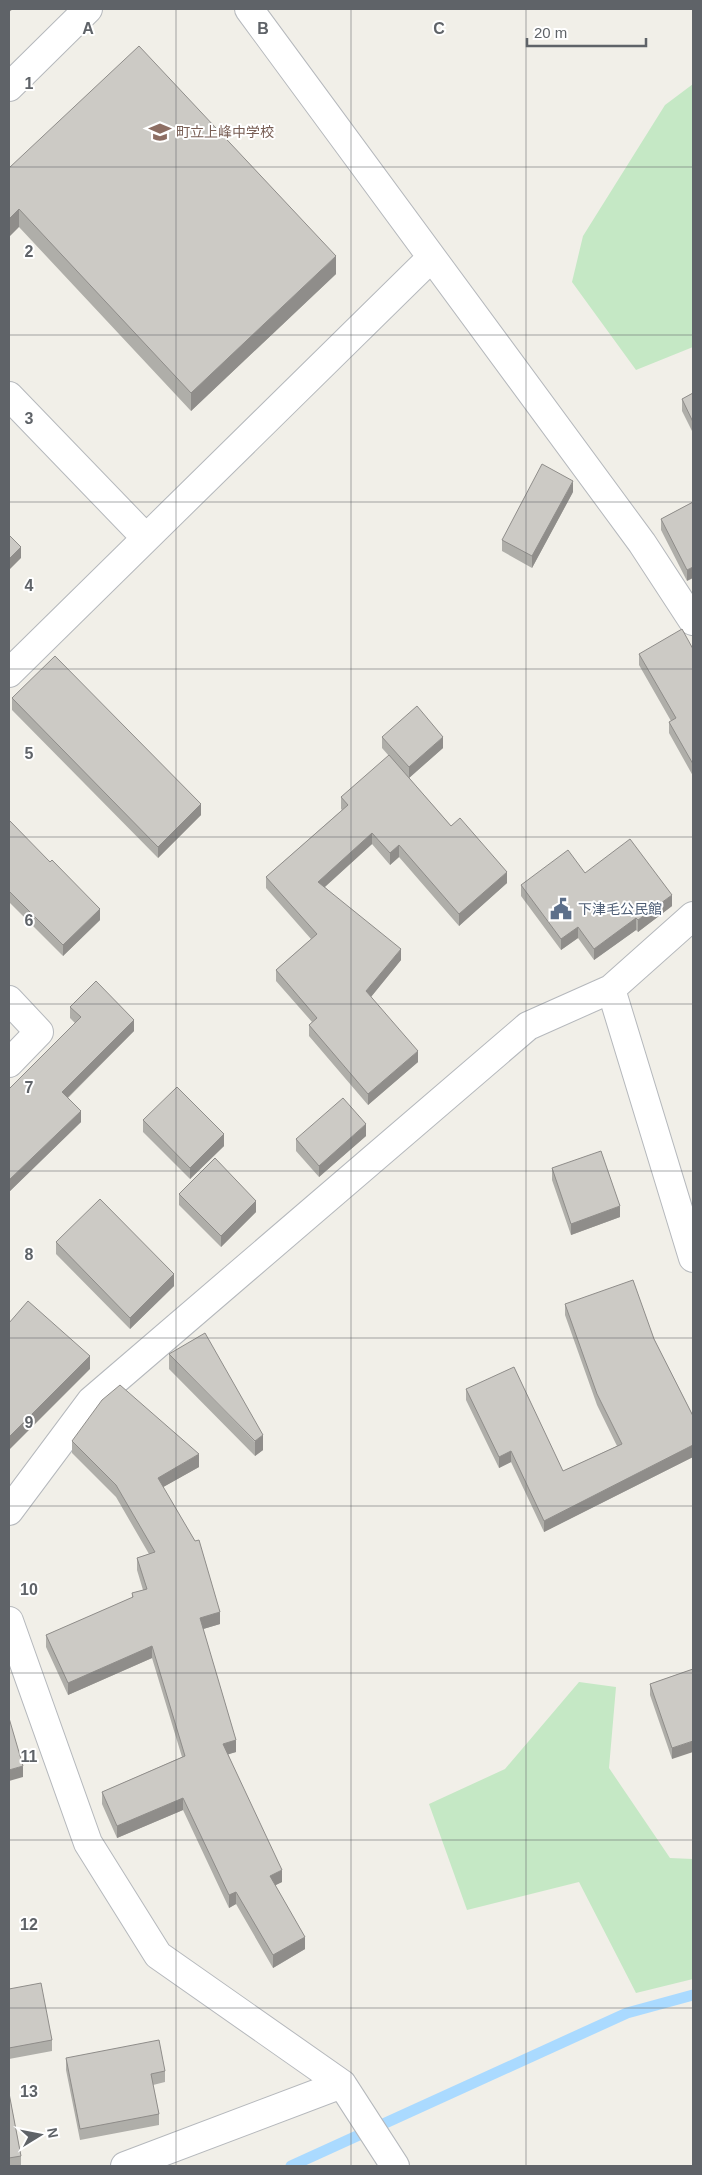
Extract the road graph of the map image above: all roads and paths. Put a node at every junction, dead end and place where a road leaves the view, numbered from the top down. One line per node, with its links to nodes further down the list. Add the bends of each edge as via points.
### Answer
1 (88, 9): 3 (street)
2 (249, 9): 4 (street)
3 (9, 87)
4 (431, 258): 6 (street); 7 (street, via 642,543)
5 (9, 396): 6 (street)
6 (146, 538): 8 (street)
7 (693, 621)
8 (9, 673)
9 (693, 916): 10 (street)
10 (612, 989): 13 (street); 14 (street, via 528,1026 99,1394)
11 (9, 1000): 12 (street, via 39,1032)
12 (9, 1063)
13 (693, 1258)
14 (9, 1511)
15 (9, 1621): 16 (street, via 88,1843 158,1955)
16 (342, 2084): 17 (street); 18 (street)
17 (124, 2166)
18 (395, 2166)

